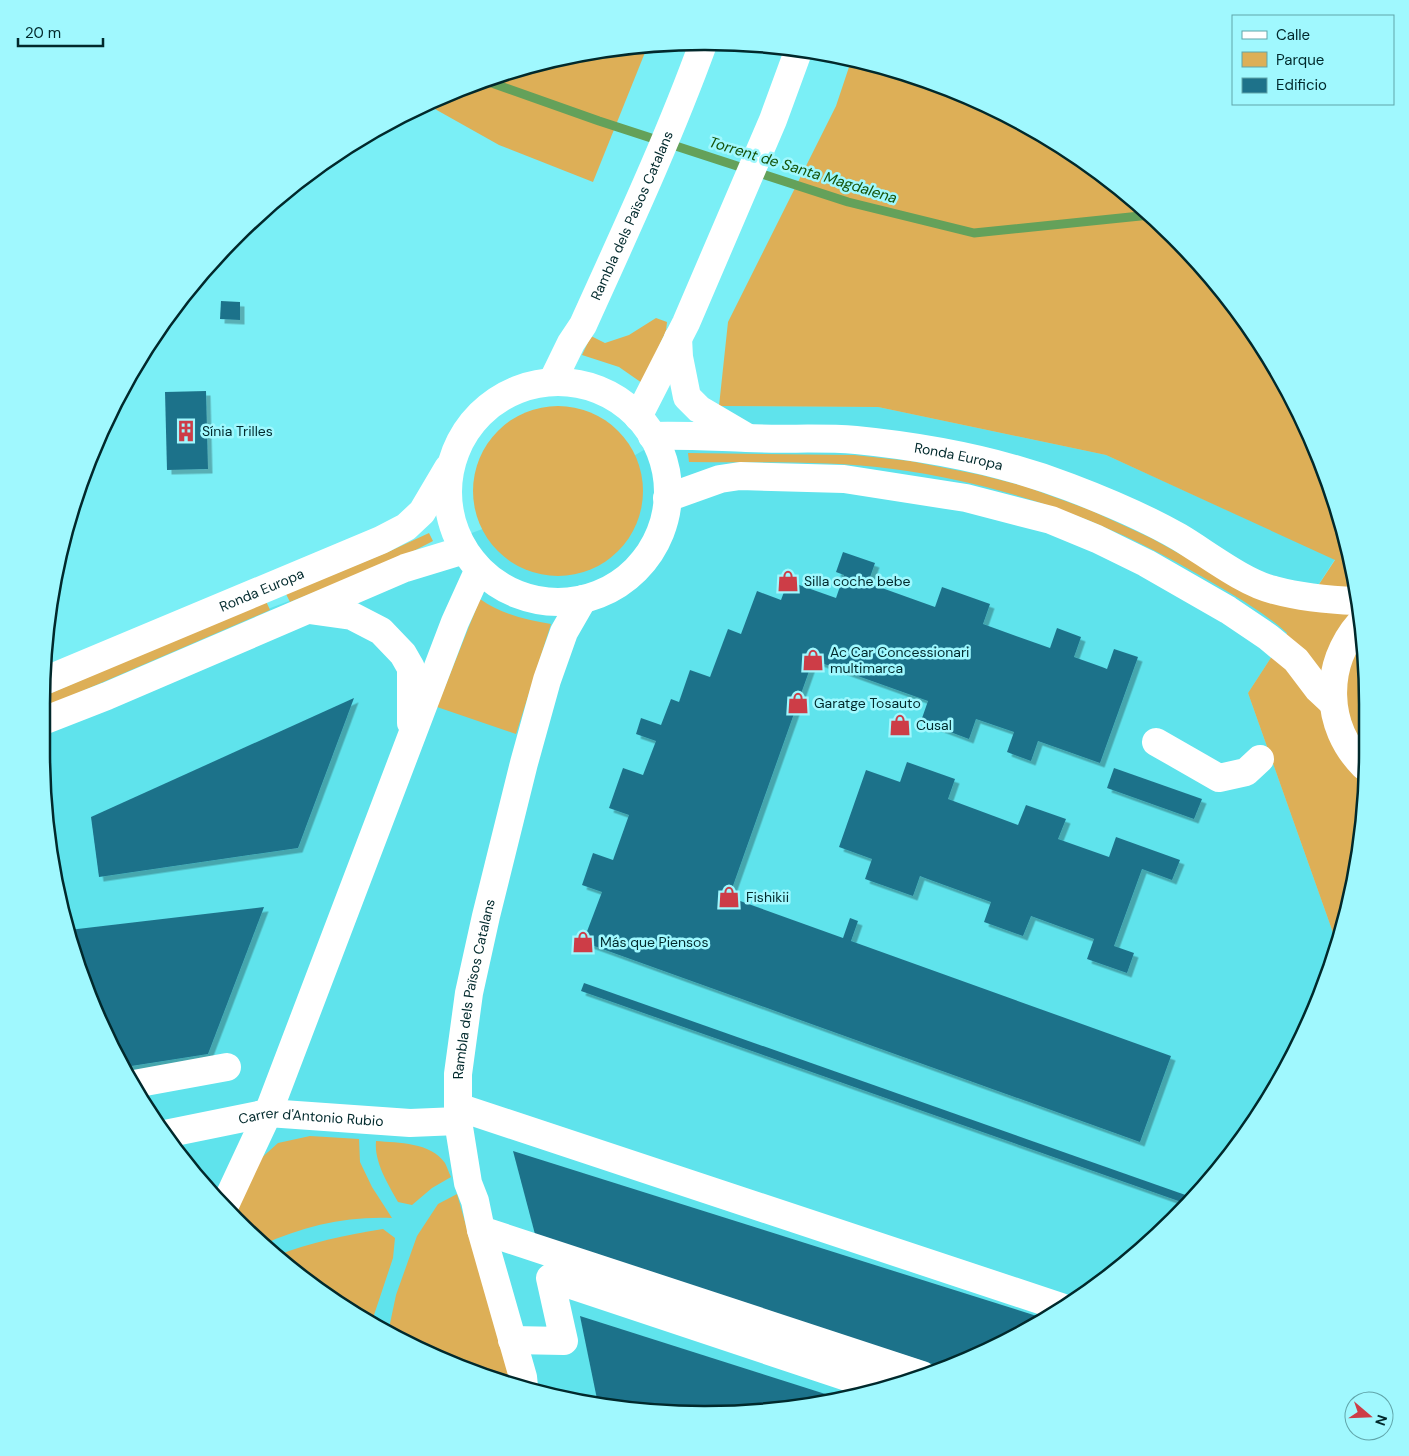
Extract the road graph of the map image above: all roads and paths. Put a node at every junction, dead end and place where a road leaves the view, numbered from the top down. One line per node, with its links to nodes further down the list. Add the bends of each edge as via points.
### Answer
1 (701, 50): 4 (main road, Rambla dels Països Catalans, via 654,169 583,325)
2 (796, 57): 3 (main road, via 738,204)
3 (678, 338): 5 (main road); 6 (main road, via 687,397 699,410)
4 (552, 382): 5 (main road, Ronda Europa, via 576,383 599,390 620,401); 7 (main road, Ronda Europa, via 521,388 494,402 468,429)
5 (645, 426): 6 (main road, Ronda Europa, via 688,435); 8 (main road, Ronda Europa, via 658,447 664,466)
6 (748, 438): 11 (main road, Ronda Europa, via 854,440 910,447 1019,471 1074,489 1160,526 1240,575 1273,590)
7 (452, 463): 9 (main road, Ronda Europa, via 448,492 450,512 455,532); 14 (main road, Ronda Europa, via 422,512 406,527)
8 (667, 498): 10 (main road, Ronda Europa, via 660,533 642,563 615,586); 15 (main road, via 720,479 740,476 844,479 966,498 1051,520 1146,563 1228,610 1296,660)
9 (472, 559): 10 (main road, Ronda Europa, via 506,589 527,598 549,602); 12 (main road, via 405,568); 17 (main road, via 459,613)
10 (583, 599): 24 (main road, Rambla dels Països Catalans, via 564,632 546,680 486,916 469,993 458,1074)
11 (1350, 600)
12 (309, 610): 16 (main road); 17 (main road, via 352,616 381,631 403,654 410,668)
13 (1354, 630): 15 (main road, via 1338,661 1333,682)
14 (51, 678)
15 (1333, 704): 20 (main road, via 1340,732)
16 (50, 718)
17 (412, 737): 23 (main road)
18 (1156, 742): 19 (main road, via 1219,778 1246,772)
19 (1260, 759)
20 (1359, 760)
21 (227, 1067): 22 (main road)
22 (140, 1083)
23 (268, 1113): 24 (main road, Carrer d'Antonio Rubio, via 410,1123); 25 (main road, Carrer d'Antonio Rubio); 26 (main road)
24 (458, 1114): 27 (main road, Rambla dels Països Catalans, via 468,1183); 28 (main road)
25 (172, 1132)
26 (228, 1199)
27 (481, 1230): 29 (main road, Rambla dels Països Catalans); 30 (main road)
28 (1054, 1305)
29 (512, 1340): 31 (main road, Rambla dels Països Catalans); 32 (main road, via 564,1342 550,1278)
30 (912, 1372)
31 (522, 1380)
32 (871, 1385)

